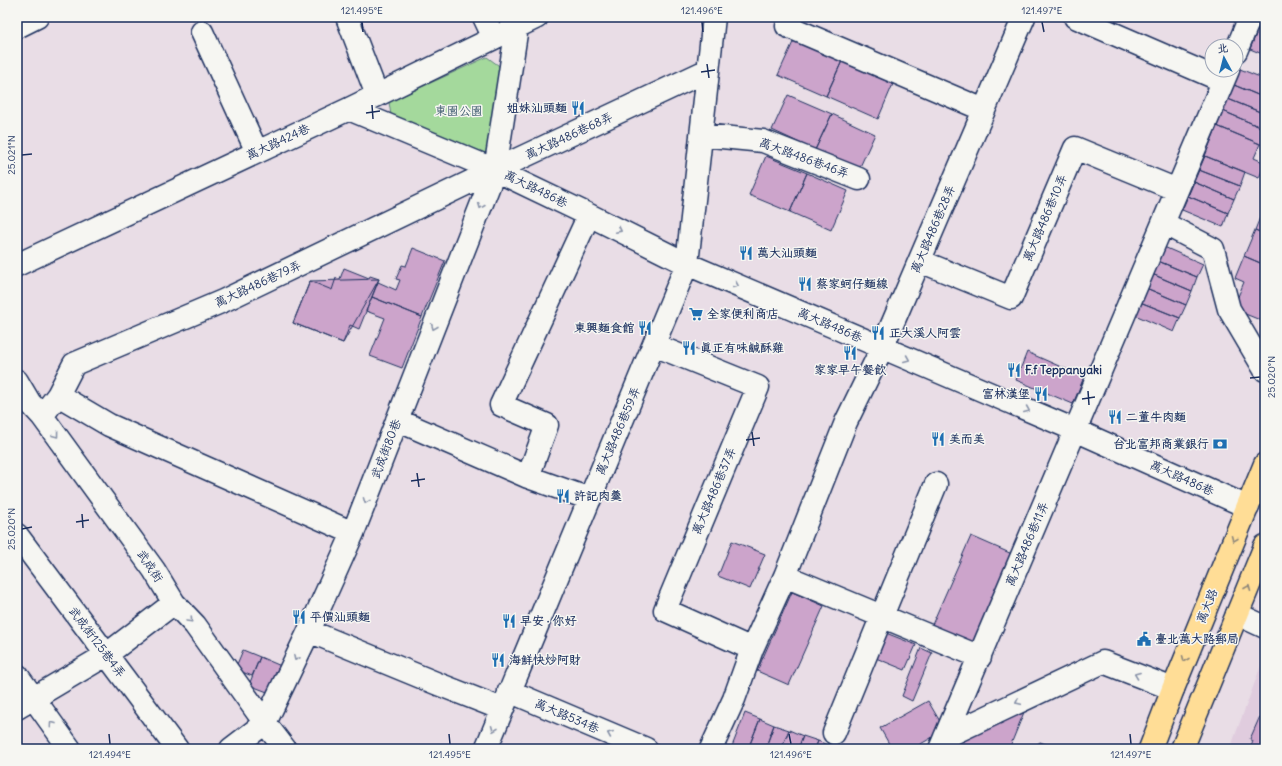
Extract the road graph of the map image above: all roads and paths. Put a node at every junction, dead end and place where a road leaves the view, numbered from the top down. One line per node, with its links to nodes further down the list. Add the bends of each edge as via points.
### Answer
1 (37, 17): 10 (street)
2 (347, 17): 18 (street)
3 (484, 17): 13 (street)
4 (537, 17): 11 (street, 萬大路424巷)
5 (714, 17): 16 (street)
6 (1024, 17): 20 (street, 萬大路486巷28弄)
7 (1075, 17): 15 (street)
8 (1250, 17): 14 (street)
9 (787, 26): 20 (street)
10 (17, 27)
11 (517, 27): 13 (street, 萬大路424巷); 23 (street)
12 (202, 32): 22 (street)
13 (494, 38): 18 (street, 萬大路424巷)
14 (1241, 38)
15 (1204, 67)
16 (708, 70): 21 (street); 23 (street, 萬大路486巷68弄)
17 (1225, 78): 25 (street)
18 (377, 95): 19 (street, 萬大路424巷)
19 (349, 109): 22 (street, 萬大路424巷); 23 (street, 萬大路486巷)
20 (984, 110): 28 (street, 萬大路486巷28弄)
21 (701, 135): 24 (street, 萬大路486巷46弄, via 763,141); 29 (street)
22 (257, 152): 30 (street, 萬大路424巷)
23 (496, 170): 26 (street, 萬大路486巷); 35 (street, 萬大路486巷79弄, via 223,301 74,364); 37 (street, 武成街80巷, one-way to 37)
24 (859, 179)
25 (1177, 190): 27 (street); 28 (street, 萬大路486巷10弄, via 1075,148 1011,298)
26 (589, 215): 29 (street, 萬大路486巷, one-way to 29); 40 (street, via 501,405 547,425)
27 (1163, 223): 33 (street, via 1214,249 1229,309); 38 (street)
28 (920, 261): 32 (street, 萬大路486巷28弄)
29 (687, 264): 31 (street, 萬大路486巷59弄); 32 (street, 萬大路486巷, one-way to 32)
30 (17, 265)
31 (654, 345): 42 (street, 萬大路486巷59弄); 53 (street, 萬大路486巷37弄, via 758,387 665,610)
32 (882, 348): 38 (street, 萬大路486巷, one-way to 38); 47 (street, via 846,422)
33 (1265, 370)
34 (17, 381): 36 (street, 武成街, via 30,403)
35 (58, 395): 36 (street, 萬大路486巷79弄); 44 (street, via 109,424)
36 (42, 416): 48 (street, 武成街, one-way to 48, via 154,570)
37 (398, 420): 40 (street); 44 (street, 武成街80巷, one-way to 44)
38 (1075, 430): 43 (street, 萬大路486巷); 55 (street, 萬大路486巷11弄)
39 (1265, 464): 43 (main road, 萬大路)
40 (528, 477): 42 (street)
41 (936, 484): 50 (street)
42 (590, 499): 58 (street, 萬大路486巷59弄)
43 (1248, 507): 57 (main road, 萬大路, one-way to 57)
44 (353, 533): 52 (street, 武成街80巷)
45 (17, 536): 54 (street, 武成街125巷4弄)
46 (1265, 546): 49 (main road, one-way to 46)
47 (785, 576): 50 (street); 53 (street)
48 (174, 603): 54 (street); 61 (street, 武成街, one-way to 61, via 195,625)
49 (1237, 614): 51 (street); 60 (main road)
50 (882, 616): 55 (street); 62 (street)
51 (1265, 627)
52 (309, 631): 58 (street, 萬大路534巷, via 438,684); 61 (street, 武成街80巷, one-way to 61)
53 (752, 648): 70 (street, via 734,699)
54 (106, 655): 59 (street); 65 (street, 武成街125巷4弄)
55 (980, 657): 63 (street, 萬大路486巷11弄)
56 (17, 675): 59 (street)
57 (1170, 698): 63 (street, one-way to 63, via 1102,662); 71 (main road); 72 (main road, 萬大路)
58 (505, 700): 68 (street, 萬大路486巷59弄, one-way to 68); 69 (street, 萬大路534巷, one-way to 58)
59 (25, 704): 64 (street, one-way to 59)
60 (1196, 715): 73 (main road); 74 (main road)
61 (264, 723): 66 (street); 67 (street, 武成街)
62 (834, 733)
63 (942, 743)
64 (70, 749)
65 (177, 749)
66 (231, 749)
67 (285, 749)
68 (486, 749)
69 (646, 749)
70 (711, 749)
71 (1138, 749)
72 (1150, 749)
73 (1182, 749)
74 (1198, 749)

